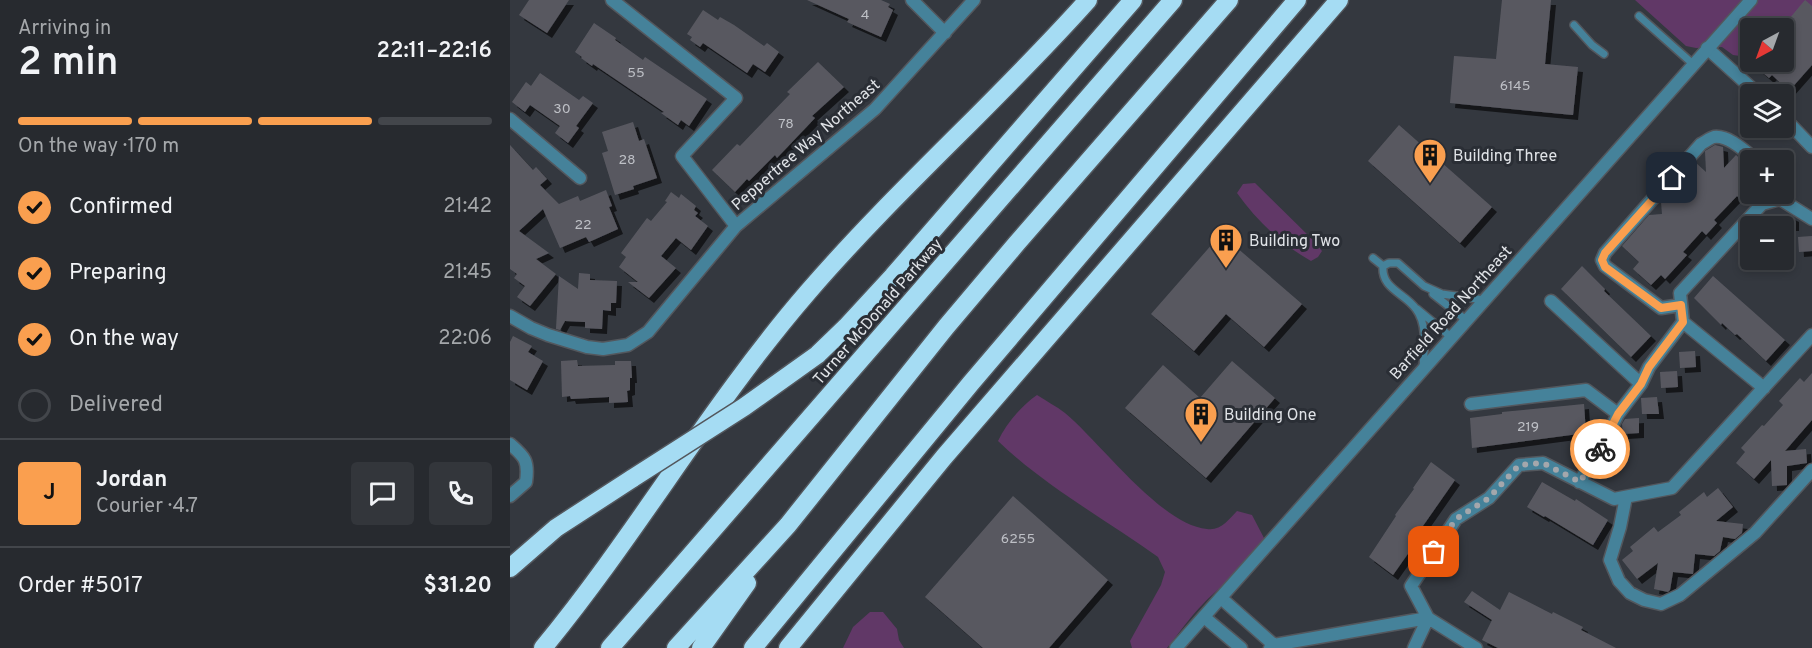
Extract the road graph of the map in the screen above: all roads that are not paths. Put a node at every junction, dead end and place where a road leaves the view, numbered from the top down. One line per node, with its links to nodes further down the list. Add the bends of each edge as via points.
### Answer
1 (612, 0): 26 (street, via 736,98 682,156)
2 (912, 0): 13 (street)
3 (975, 0): 13 (street, Peppertree Way Northeast)
4 (1088, 0): 55 (highway, via 809,291 750,362 610,562)
5 (1133, 0): 50 (highway, bridge, via 892,276 816,355 744,407 580,511)
6 (1173, 0): 56 (highway, Turner McDonald Parkway)
7 (1229, 0): 49 (highway, via 946,327)
8 (1297, 0): 59 (highway, via 979,374)
9 (1339, 0): 60 (highway, via 944,457)
10 (1751, 0): 14 (street, Barfield Road Northeast)
11 (1639, 16): 16 (lane)
12 (1574, 25): 15 (lane)
13 (945, 33): 26 (street, Peppertree Way Northeast, via 874,109)
14 (1707, 48): 16 (street, Barfield Road Northeast); 17 (street)
15 (1604, 54)
16 (1694, 63): 30 (street, Barfield Road Northeast)
17 (1747, 84)
18 (510, 119): 22 (street)
19 (1794, 128): 20 (street)
20 (1812, 147)
21 (1744, 150): 32 (street, via 1714,137 1701,144 1602,260 1605,267 1661,308)
22 (580, 178)
23 (1762, 204): 32 (street, via 1680,293)
24 (1788, 204): 25 (street)
25 (1812, 219)
26 (736, 226): 34 (street, Peppertree Way Northeast, via 648,332 628,345 587,347 548,335)
27 (1373, 258): 28 (lane)
28 (1383, 266): 29 (lane, via 1398,263); 33 (lane, via 1387,283)
29 (1424, 286): 30 (lane, via 1442,294); 35 (lane)
30 (1484, 300): 35 (street, Barfield Road Northeast)
31 (1551, 301): 40 (street)
32 (1681, 305): 36 (street)
33 (1413, 306): 37 (lane); 39 (lane, via 1424,330)
34 (510, 316)
35 (1466, 321): 37 (street, Barfield Road Northeast)
36 (1683, 322): 40 (street); 41 (street)
37 (1451, 337): 39 (street, Barfield Road Northeast)
38 (1809, 343): 41 (street)
39 (1423, 368): 51 (street, Barfield Road Northeast)
40 (1641, 384): 43 (street)
41 (1764, 388): 48 (street, via 1672,488)
42 (1471, 404): 43 (street, via 1586,390)
43 (1618, 414): 46 (street)
44 (510, 444): 47 (street, via 525,457 528,470 526,482)
45 (1812, 470): 48 (street, via 1755,533 1680,595 1661,604 1630,593 1619,581 1610,560)
46 (1580, 482): 48 (street, via 1614,499); 53 (street, via 1543,463 1519,465 1489,498 1456,519 1411,586)
47 (510, 496)
48 (1626, 496)
49 (788, 525): 57 (highway); 58 (highway)
50 (510, 568)
51 (1221, 598): 52 (street, Barfield Road Northeast); 54 (street)
52 (1204, 617): 61 (street, Barfield Road Northeast); 62 (street)
53 (1428, 618): 54 (street); 63 (street); 64 (street)
54 (1272, 647)
55 (543, 648)
56 (610, 648)
57 (676, 648)
58 (701, 648)
59 (753, 648)
60 (788, 648)
61 (1176, 648)
62 (1241, 648)
63 (1414, 648)
64 (1476, 648)

